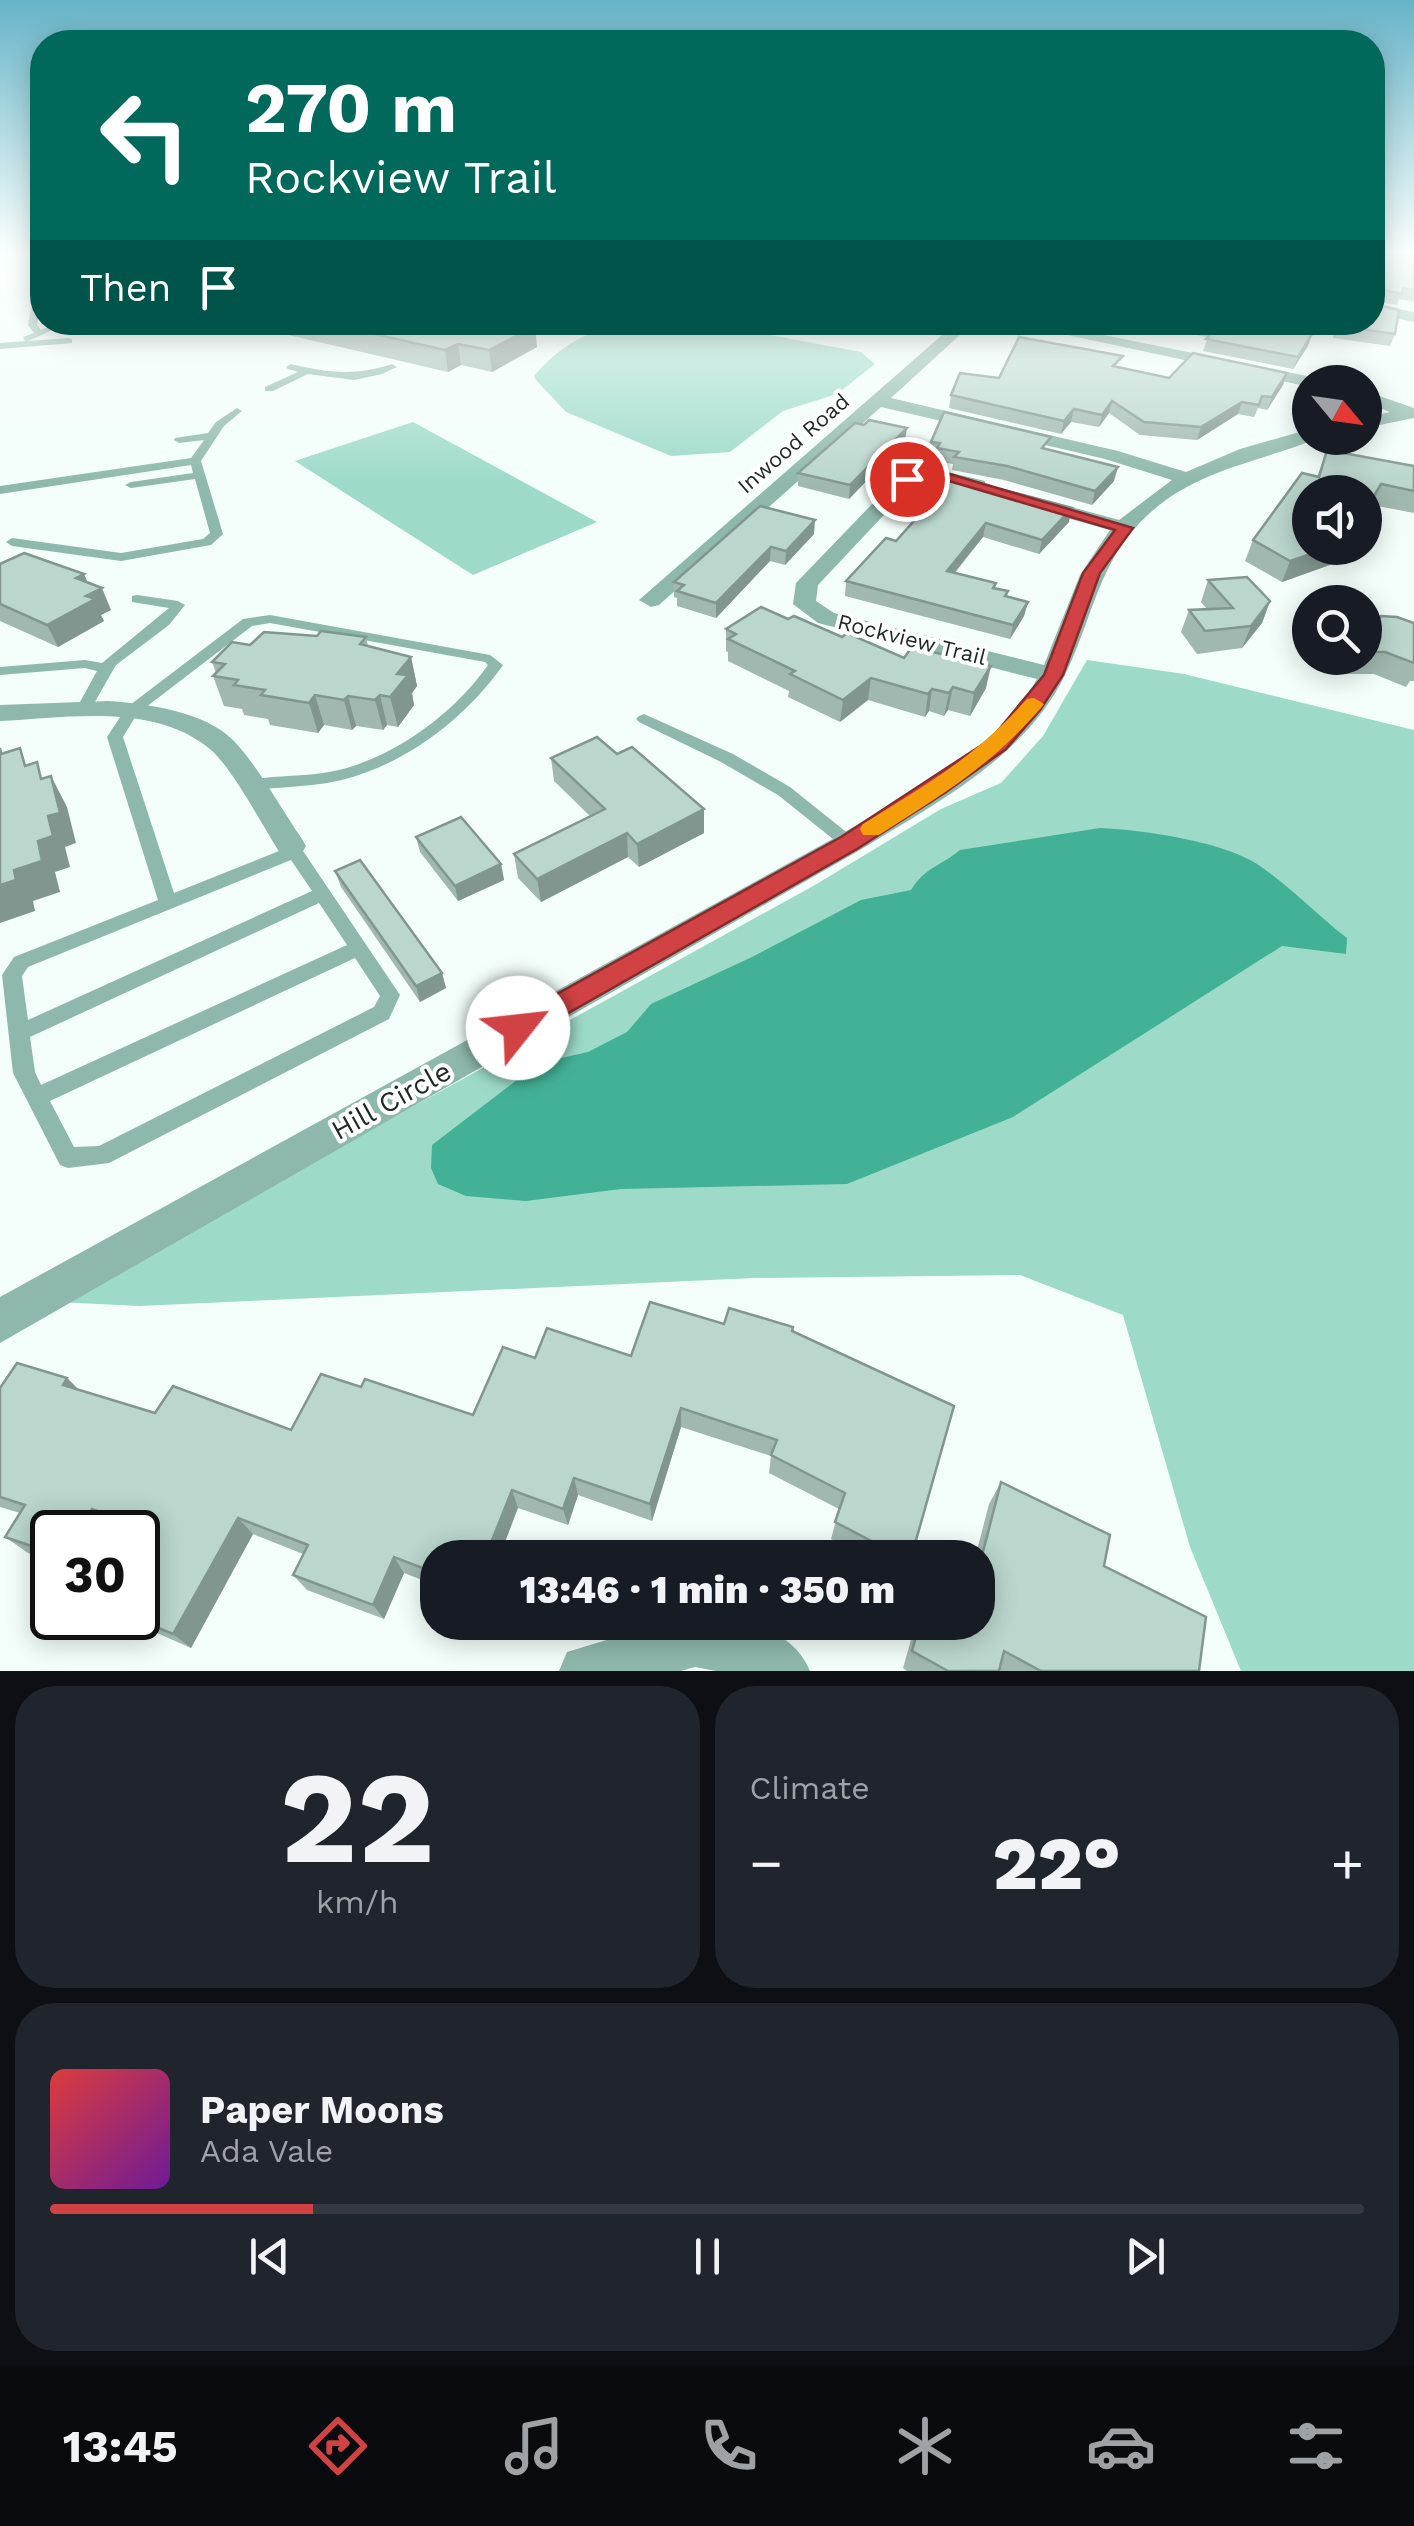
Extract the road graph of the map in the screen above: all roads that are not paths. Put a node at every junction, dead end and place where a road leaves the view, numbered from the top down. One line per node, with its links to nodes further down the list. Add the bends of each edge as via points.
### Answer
1 (35, 335): 5 (lane)
2 (953, 335): 12 (street, Inwood Road)
3 (1079, 335): 10 (street)
4 (69, 342): 5 (lane)
5 (21, 344): 6 (lane)
6 (0, 346)
7 (291, 367): 9 (lane)
8 (392, 367): 9 (lane, via 360,379)
9 (307, 371): 11 (lane)
10 (1292, 378)
11 (269, 389)
12 (880, 401): 22 (street); 30 (street, Inwood Road)
13 (1382, 402): 15 (street)
14 (237, 411): 17 (lane)
15 (1412, 413): 16 (street)
16 (1382, 420)
17 (211, 436): 18 (lane); 20 (lane)
18 (179, 440)
19 (1292, 440): 22 (street, Hill Circle)
20 (195, 460): 21 (lane); 24 (lane)
21 (200, 475): 23 (lane); 28 (lane, via 217,534 207,542 121,557)
22 (1188, 479): 25 (street, Hill Circle)
23 (132, 485)
24 (0, 490)
25 (1124, 528): 33 (street, Hill Circle, via 1092,573); 33 (street, Rockview Trail, via 936,474 907,479 803,594 805,604 826,618)
26 (77, 541): 28 (lane)
27 (12, 542): 28 (lane)
28 (57, 548)
29 (137, 599): 31 (lane, via 178,606)
30 (652, 600)
31 (107, 668): 32 (lane); 34 (lane)
32 (0, 672)
33 (1054, 675): 41 (street, Hill Circle, via 983,756)
34 (83, 710): 35 (street); 37 (street)
35 (130, 711): 40 (street, via 200,730 224,746); 40 (lane, via 248,622 270,620 496,665 429,732 355,771); 44 (lane, via 115,737)
36 (0, 713): 37 (street)
37 (38, 714): 39 (street)
38 (644, 719): 41 (lane, via 784,791)
39 (0, 732)
40 (250, 785): 42 (street)
41 (849, 843): 48 (street, Hill Circle)
42 (293, 849): 43 (lane); 44 (lane)
43 (323, 894): 45 (lane); 46 (lane)
44 (168, 903): 46 (lane, via 21,962 12,975)
45 (359, 948): 47 (lane); 47 (lane, via 390,995 382,1013 101,1156 68,1158)
46 (19, 1033): 47 (lane, via 24,1074)
47 (36, 1097)
48 (0, 1321)
49 (608, 1668): 50 (street, via 695,1640 752,1652)
50 (783, 1671)

